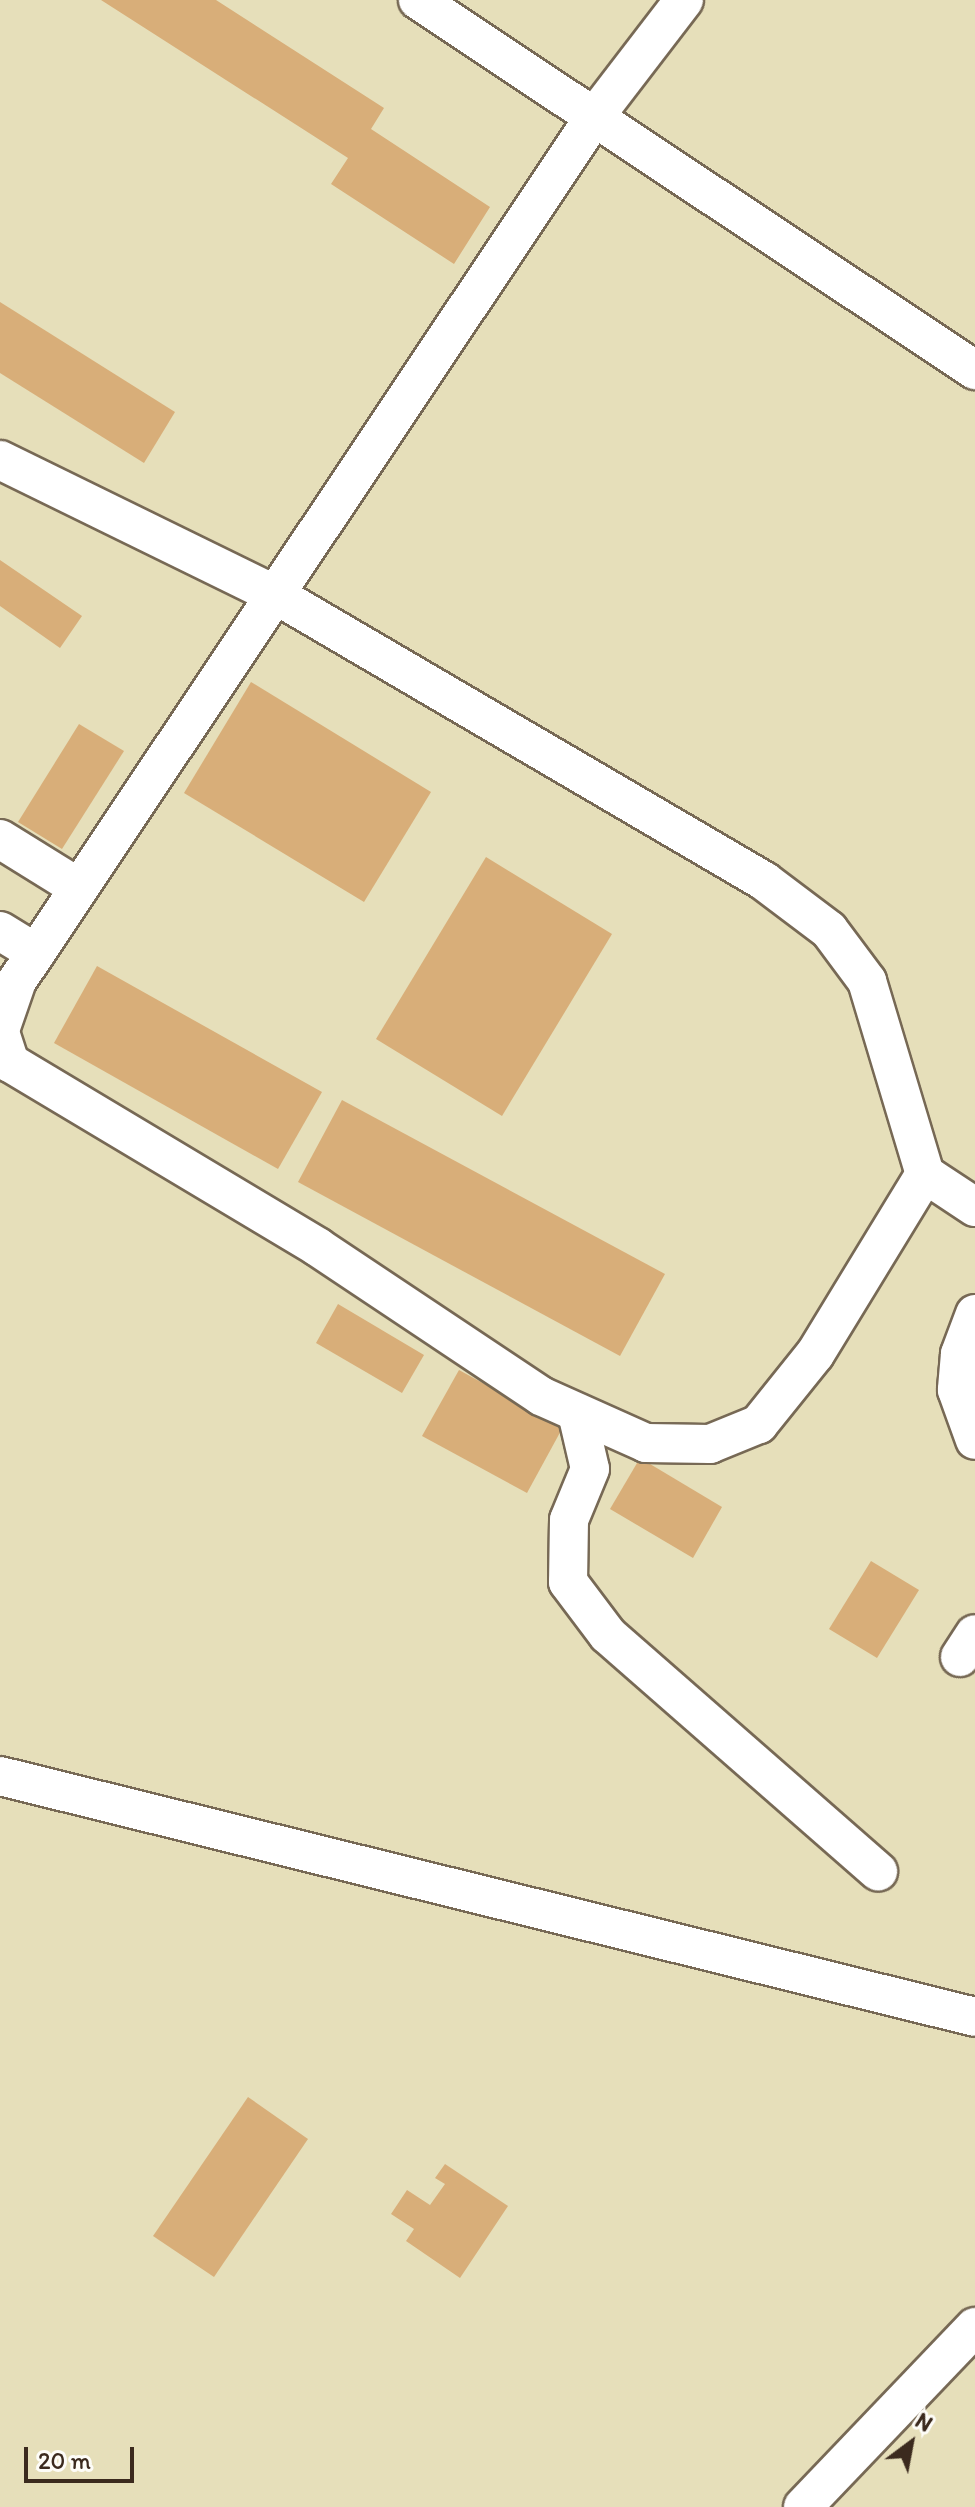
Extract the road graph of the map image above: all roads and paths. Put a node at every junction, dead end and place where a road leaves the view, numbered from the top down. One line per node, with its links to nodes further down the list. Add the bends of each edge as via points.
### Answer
1 (418, 0): 3 (lane)
2 (684, 0): 3 (lane)
3 (595, 116): 4 (lane); 6 (lane)
4 (975, 370)
5 (0, 460): 6 (lane)
6 (276, 595): 8 (lane); 12 (lane, via 764,881 829,930 867,981)
7 (0, 839): 8 (lane)
8 (79, 888): 10 (lane)
9 (0, 931): 10 (lane)
10 (36, 953): 11 (lane, via 17,981)
11 (0, 1031): 15 (lane, via 10,1063 292,1231 541,1396)
12 (925, 1174): 13 (lane); 15 (lane, via 815,1354 759,1424 710,1444 646,1443)
13 (975, 1207)
14 (975, 1314): 16 (lane, via 960,1354 957,1390)
15 (577, 1413): 18 (lane, via 590,1469 569,1520 568,1582 608,1635)
16 (975, 1440)
17 (0, 1776): 19 (lane)
18 (878, 1871)
19 (975, 2017)
20 (975, 2327): 21 (lane)
21 (803, 2507)

